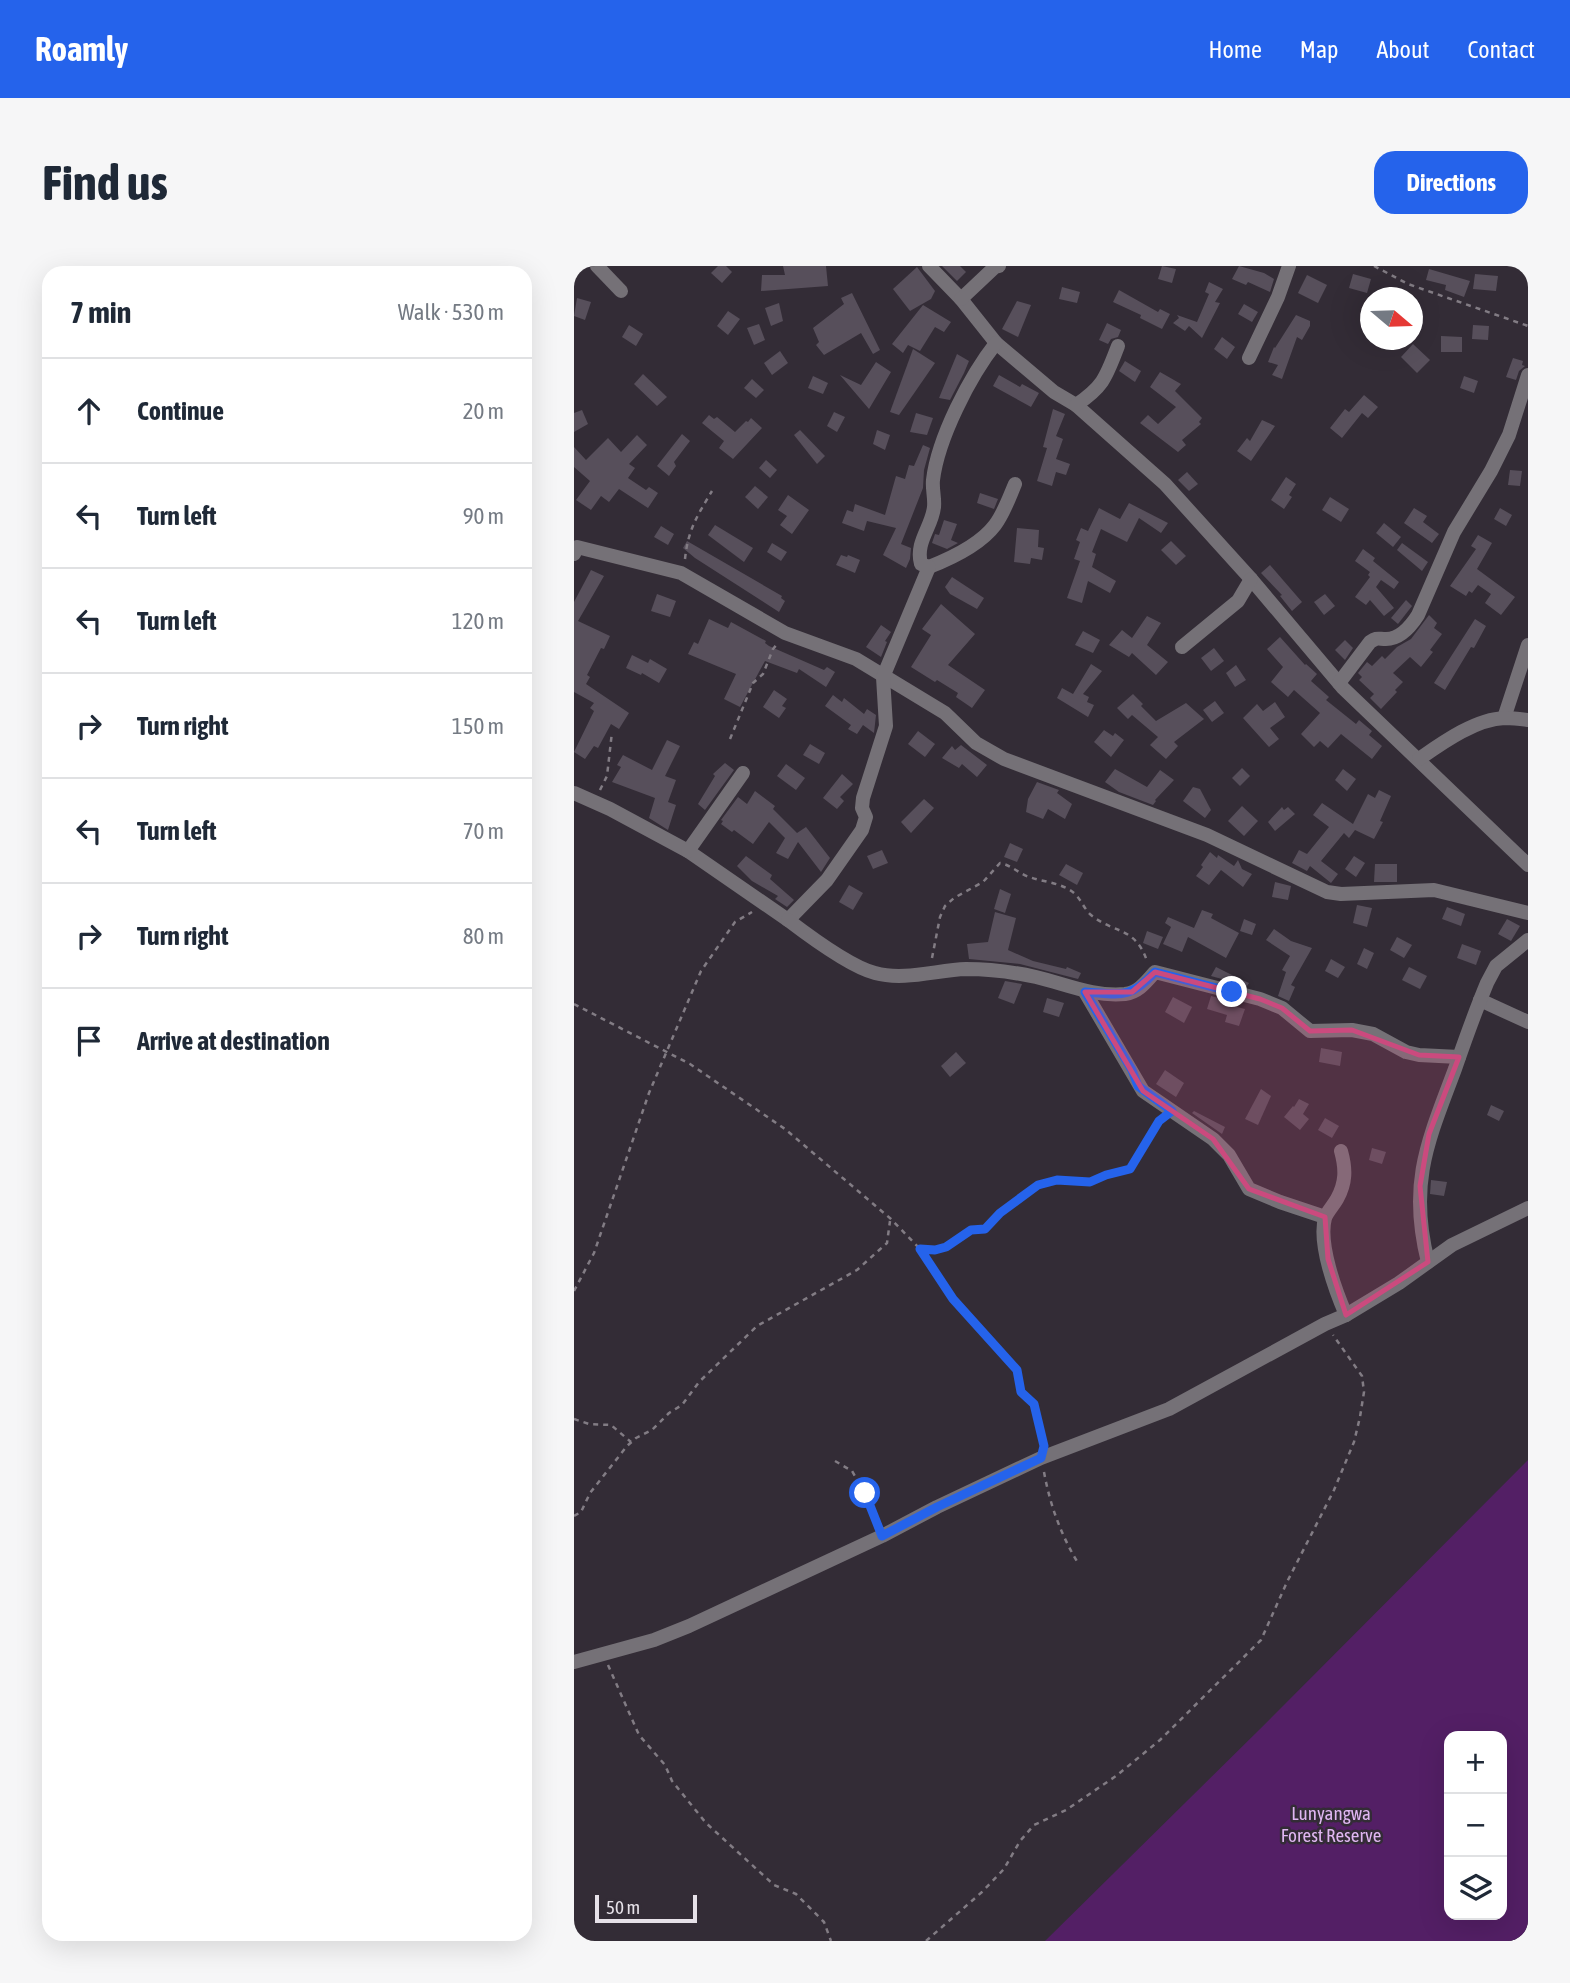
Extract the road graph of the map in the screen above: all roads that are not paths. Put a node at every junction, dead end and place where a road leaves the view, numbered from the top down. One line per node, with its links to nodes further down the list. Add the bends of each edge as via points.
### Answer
1 (597, 266): 5 (street)
2 (929, 266): 6 (street)
3 (999, 266): 6 (street)
4 (1289, 266): 9 (street)
5 (621, 291)
6 (961, 299): 7 (street)
7 (996, 343): 11 (street); 14 (street, via 962,396 937,461 934,507 920,549 921,564)
8 (1118, 346): 11 (street, via 1096,391)
9 (1249, 358)
10 (1528, 375): 19 (street, via 1509,435 1454,532 1414,622 1396,637 1370,642)
11 (1076, 405): 15 (street, via 1165,484)
12 (1015, 484): 14 (street, via 986,534 952,559)
13 (575, 550): 18 (street, via 681,573 785,633 856,659)
14 (929, 567): 18 (street)
15 (1251, 579): 17 (street, via 1238,601); 19 (street)
16 (1528, 645): 20 (street)
17 (1182, 647)
18 (883, 677): 28 (street, via 937,708 976,743 1004,759 1207,835 1327,892 1434,890); 29 (street, via 886,726 863,798 866,817 862,830 827,880)
19 (1339, 683): 22 (street)
20 (1504, 718): 21 (street); 22 (street, via 1456,734)
21 (1528, 720)
22 (1419, 759): 26 (street)
23 (743, 773): 25 (street)
24 (574, 793): 25 (street)
25 (688, 851): 29 (street)
26 (1520, 851): 27 (street)
27 (1528, 865)
28 (1528, 913)
29 (788, 920): 31 (street, via 862,969 878,974 969,969 1008,972)
30 (1528, 940): 32 (street, via 1496,966)
31 (1085, 992): 34 (street, via 1132,992 1155,972 1261,999 1282,1008 1310,1031 1352,1030 1373,1034 1406,1052); 37 (street, via 1138,1086 1213,1139 1229,1155 1249,1189)
32 (1480, 1000): 33 (street); 34 (street)
33 (1528, 1022)
34 (1459, 1057): 38 (street, via 1430,1134 1420,1186 1419,1212)
35 (1341, 1152): 37 (street, via 1345,1178)
36 (1528, 1208): 38 (street, via 1452,1245)
37 (1325, 1217): 39 (street, via 1328,1259)
38 (1428, 1262): 39 (street)
39 (1346, 1315): 40 (street, via 1169,1409 1041,1458 689,1626)
40 (574, 1662)

